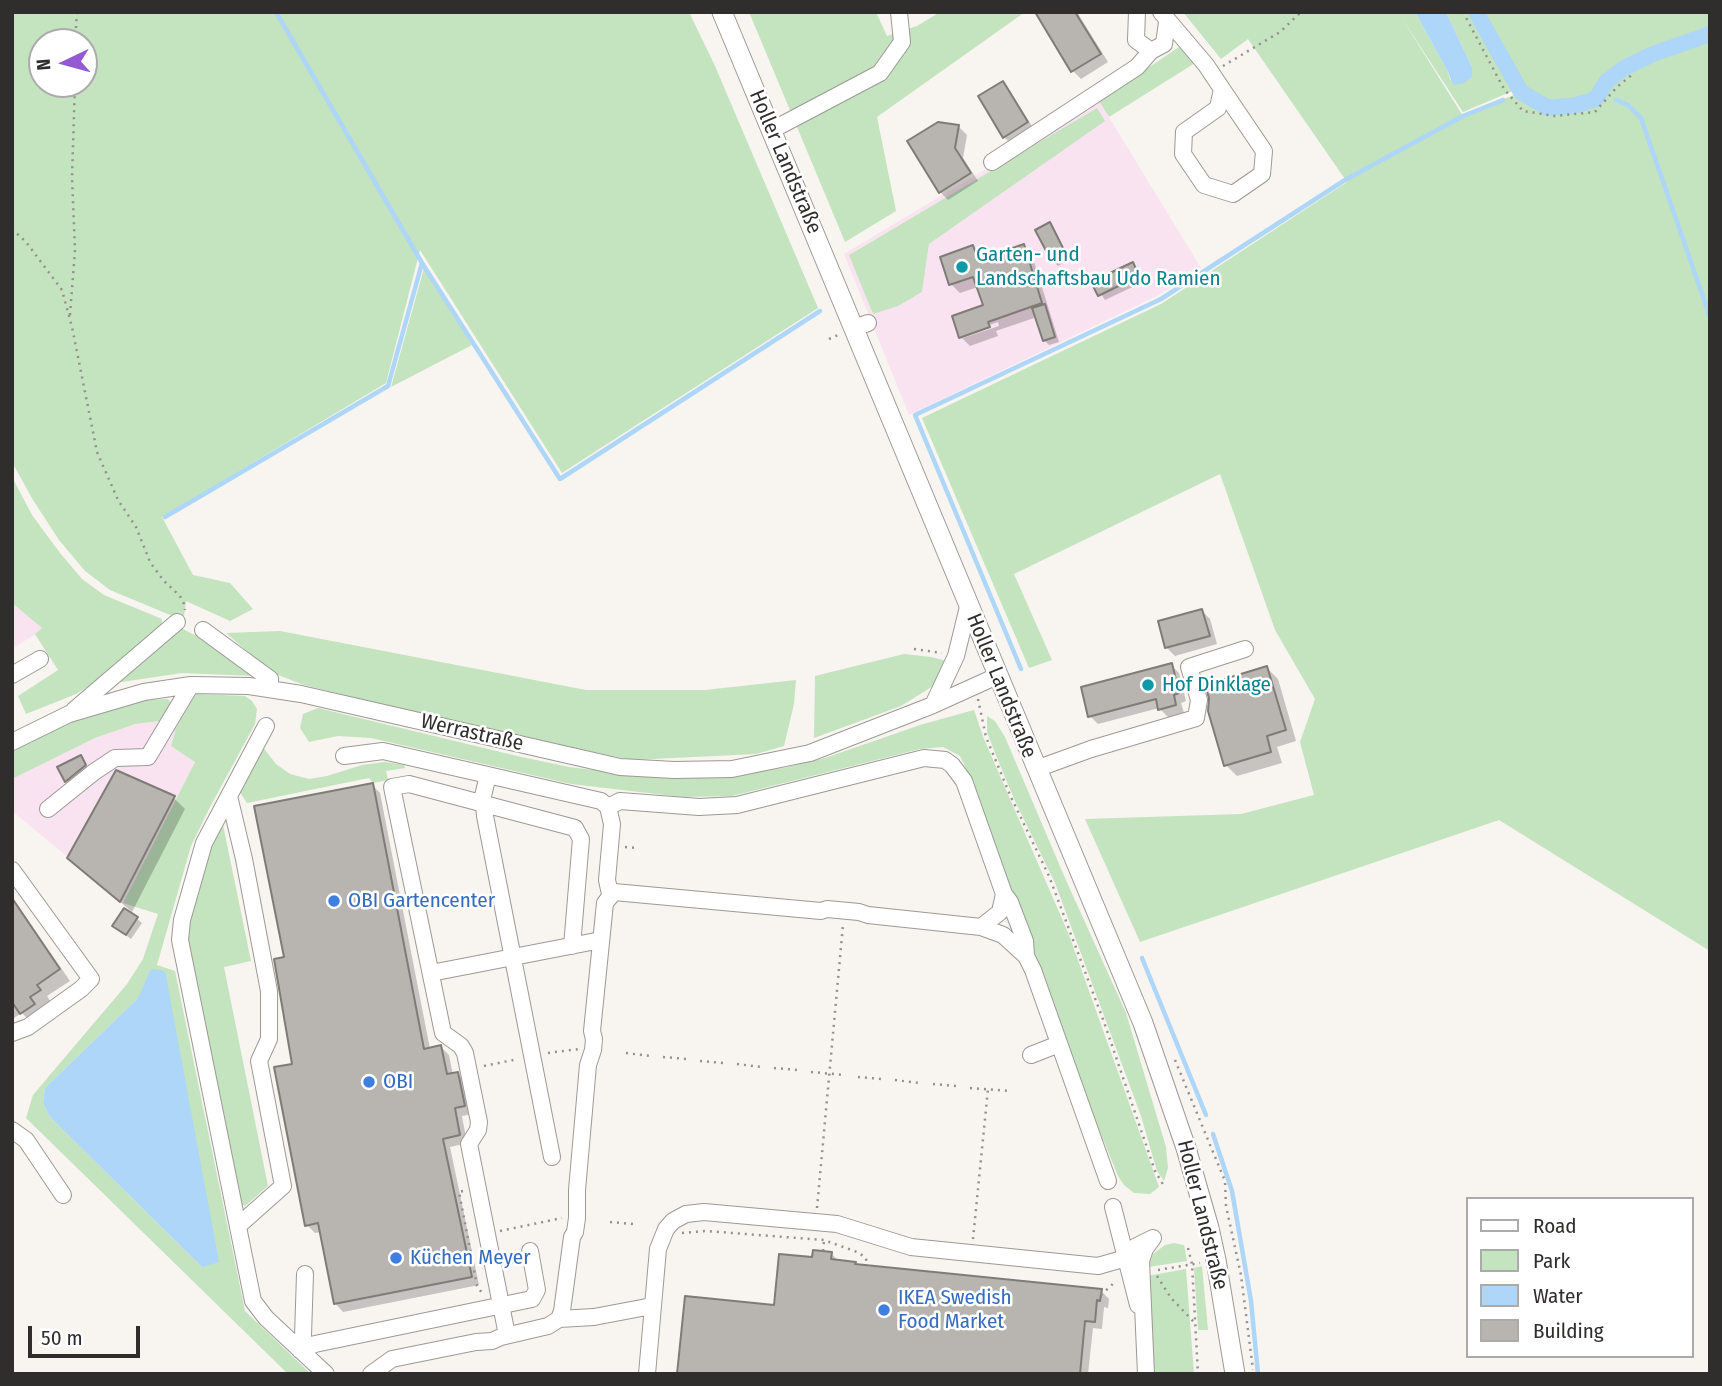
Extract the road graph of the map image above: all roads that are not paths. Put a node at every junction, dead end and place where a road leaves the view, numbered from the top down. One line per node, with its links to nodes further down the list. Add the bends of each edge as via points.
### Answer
1 (722, 12): 7 (main road, Holler Landstraße)
2 (898, 12): 7 (street, via 902,42 880,73)
3 (1137, 12): 5 (street, via 1136,40)
4 (1164, 17): 5 (street, via 1164,44); 6 (street)
5 (1151, 51): 8 (street, via 1137,67)
6 (1222, 89): 6 (street, via 1265,151 1262,174 1233,194 1203,185 1183,154 1184,132 1218,108)
7 (772, 130): 9 (main road, Holler Landstraße, via 861,326)
8 (992, 162)
9 (968, 607): 15 (main road, Holler Landstraße); 18 (street, via 956,656)
10 (177, 622): 19 (street)
11 (203, 630): 17 (street, via 270,679)
12 (1245, 649): 23 (street, via 1189,667 1199,700 1196,718)
13 (40, 659): 14 (street)
14 (12, 676)
15 (997, 676): 18 (street, Werrastraße); 23 (main road, Holler Landstraße)
16 (191, 685): 17 (street, Werrastraße); 19 (street, Werrastraße, via 144,692); 28 (street, via 148,757 115,758)
17 (270, 689): 18 (street, Werrastraße, via 620,767 674,770 732,769 810,753)
18 (933, 705)
19 (69, 714): 21 (street, Werrastraße)
20 (266, 726): 25 (street)
21 (15, 734)
22 (344, 756): 24 (street, via 383,751)
23 (1036, 769): 60 (main road, Holler Landstraße, via 1143,1023 1186,1148 1216,1260)
24 (488, 775): 26 (street); 27 (street, via 601,801)
25 (229, 796): 46 (street, via 204,843 180,930); 46 (street, via 269,991 269,1039 259,1061 283,1186)
26 (484, 804): 34 (street, via 579,832); 36 (street); 37 (street, via 408,785 392,786)
27 (608, 807): 30 (street, via 612,824); 31 (street, via 620,801 737,805 935,758 952,765 964,781)
28 (48, 810)
29 (12, 870): 38 (street, via 91,979 28,1027)
30 (610, 894): 32 (street, via 618,891 827,909); 33 (street)
31 (1004, 894): 32 (street, via 1000,912); 35 (street, via 1025,941)
32 (981, 926): 35 (street, via 1003,935)
33 (601, 940): 34 (street); 52 (street, via 577,1218)
34 (572, 946): 36 (street)
35 (1026, 956): 39 (street)
36 (513, 957): 37 (street); 42 (street)
37 (431, 973): 50 (street, via 443,1033 465,1053 479,1122 470,1144)
38 (12, 1033)
39 (1059, 1044): 40 (street); 43 (street)
40 (1031, 1055)
41 (12, 1130): 44 (street, via 26,1140)
42 (552, 1157)
43 (1108, 1181)
44 (63, 1195)
45 (1113, 1207): 48 (street)
46 (238, 1226): 55 (street, via 253,1301)
47 (530, 1251): 50 (street, via 536,1296)
48 (1126, 1258): 51 (street, via 1098,1266 946,1252 900,1245 837,1224 693,1212 673,1221 661,1238); 53 (street); 53 (street, via 1153,1238 1141,1261)
49 (305, 1274): 55 (street)
50 (502, 1306): 54 (street); 55 (street)
51 (652, 1306): 52 (street); 58 (street)
52 (559, 1318): 54 (street, via 548,1326)
53 (1143, 1318): 59 (street)
54 (507, 1335): 57 (street, via 392,1359)
55 (300, 1350): 56 (street)
56 (326, 1374)
57 (371, 1374)
58 (647, 1374)
59 (1146, 1374)
60 (1235, 1374)

